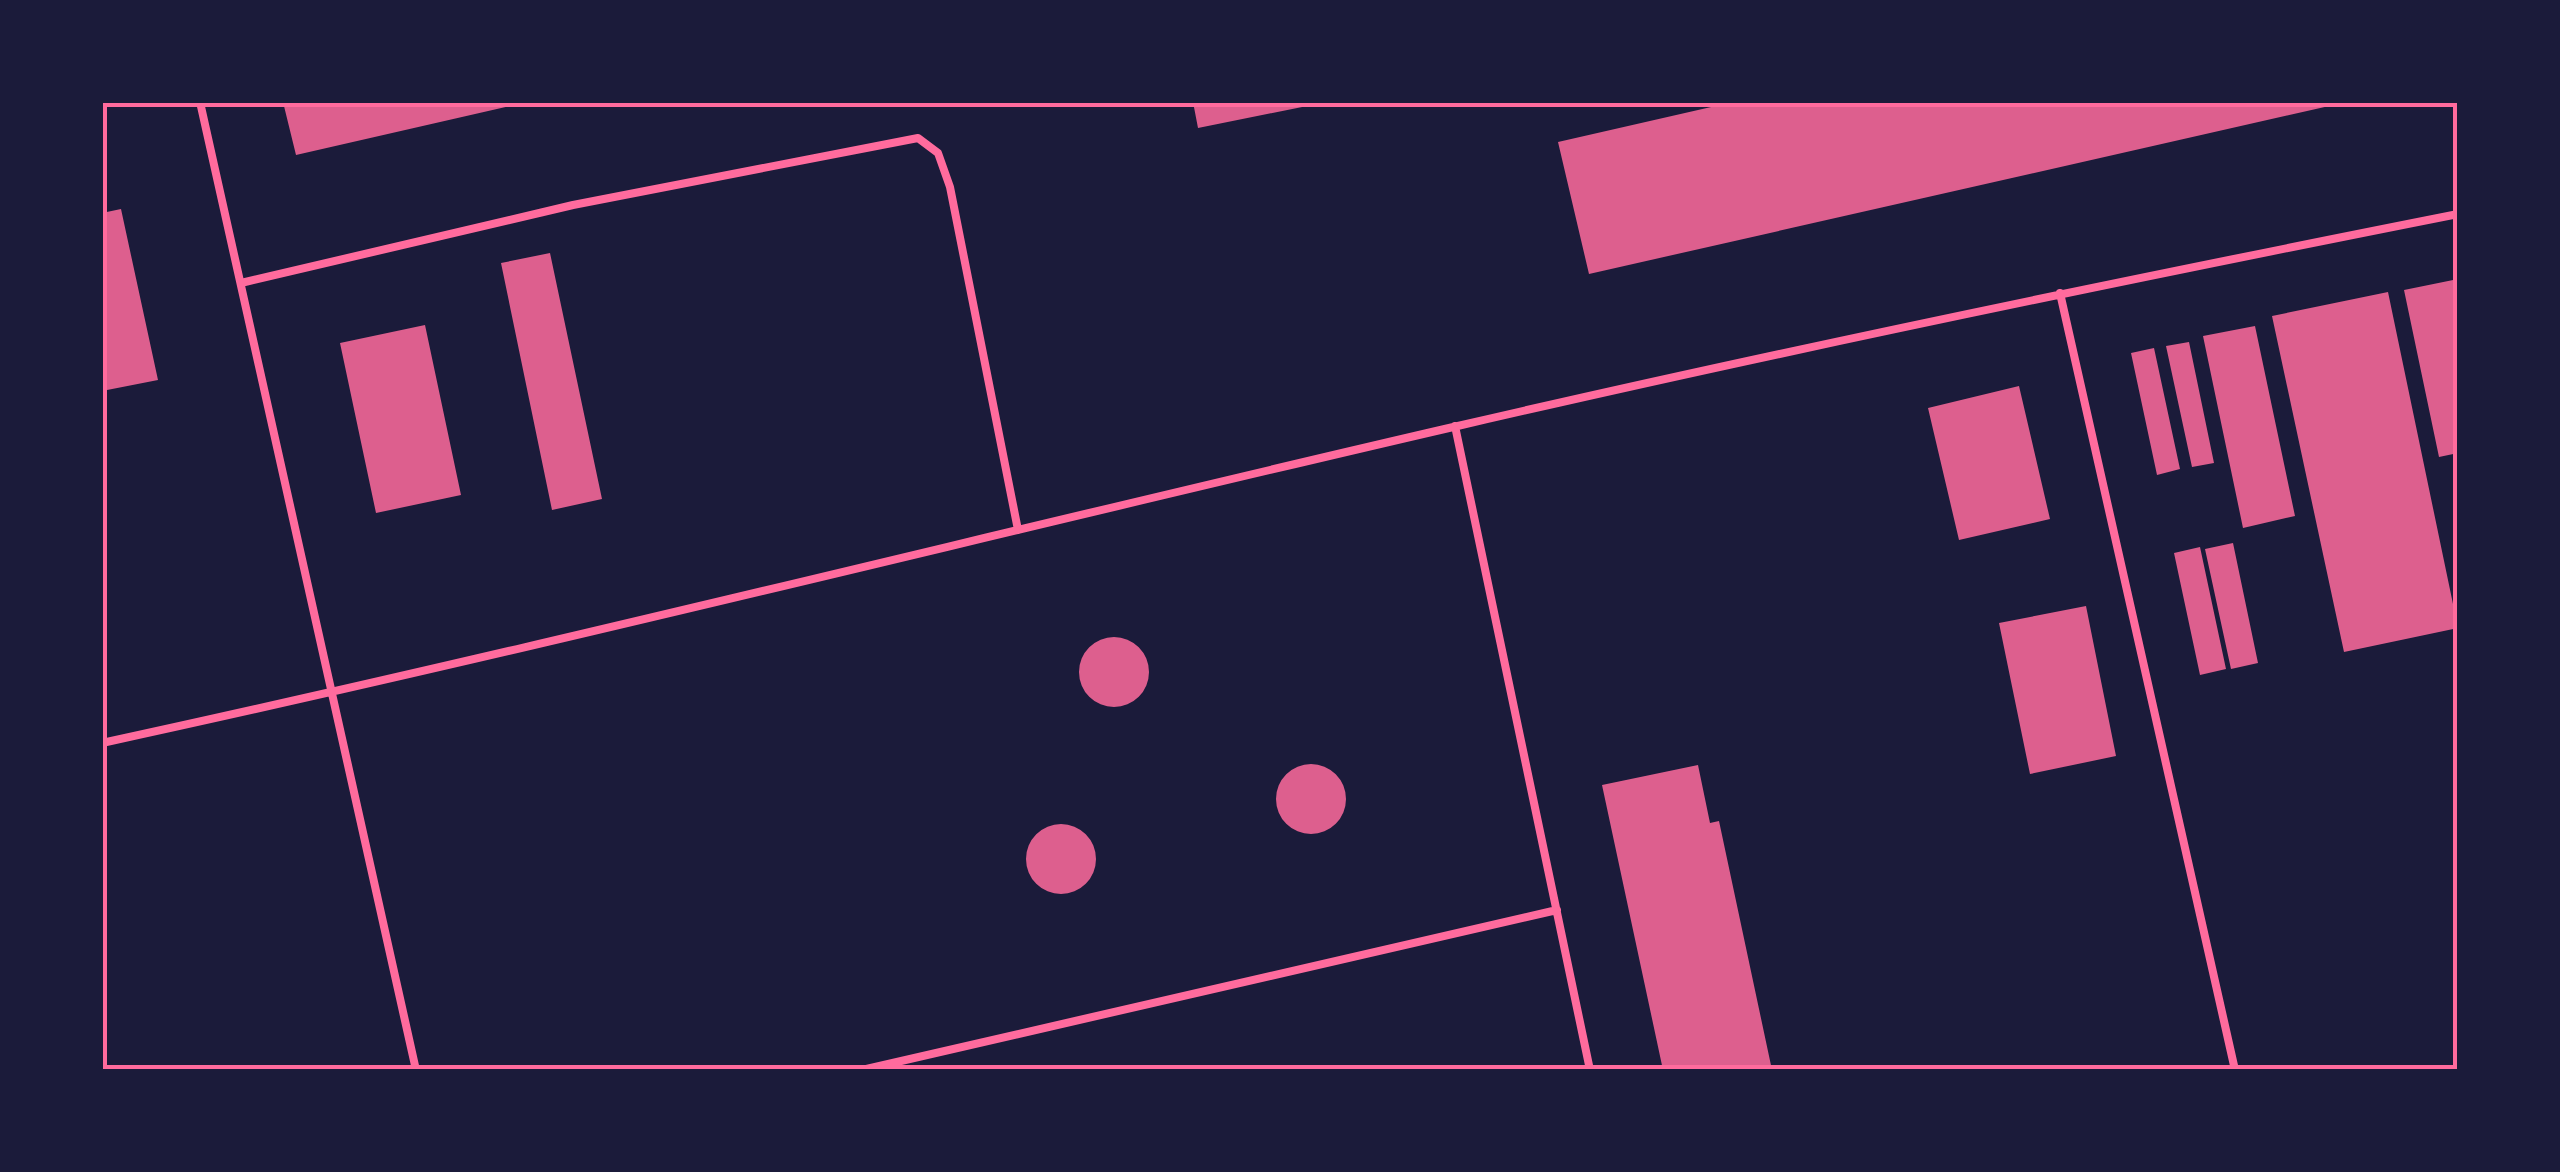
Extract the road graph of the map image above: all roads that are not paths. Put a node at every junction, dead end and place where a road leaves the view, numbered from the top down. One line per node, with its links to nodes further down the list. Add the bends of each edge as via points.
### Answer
1 (200, 102): 3 (lane)
2 (2458, 214): 4 (lane)
3 (241, 283): 6 (lane, via 573,205 918,138 938,153 950,187); 7 (lane)
4 (2060, 293): 5 (lane); 13 (lane)
5 (1455, 426): 6 (lane); 9 (lane)
6 (1018, 530): 7 (lane)
7 (334, 692): 8 (lane); 10 (lane)
8 (102, 743)
9 (1557, 910): 11 (lane); 12 (lane)
10 (416, 1070)
11 (862, 1070)
12 (1590, 1070)
13 (2236, 1070)

